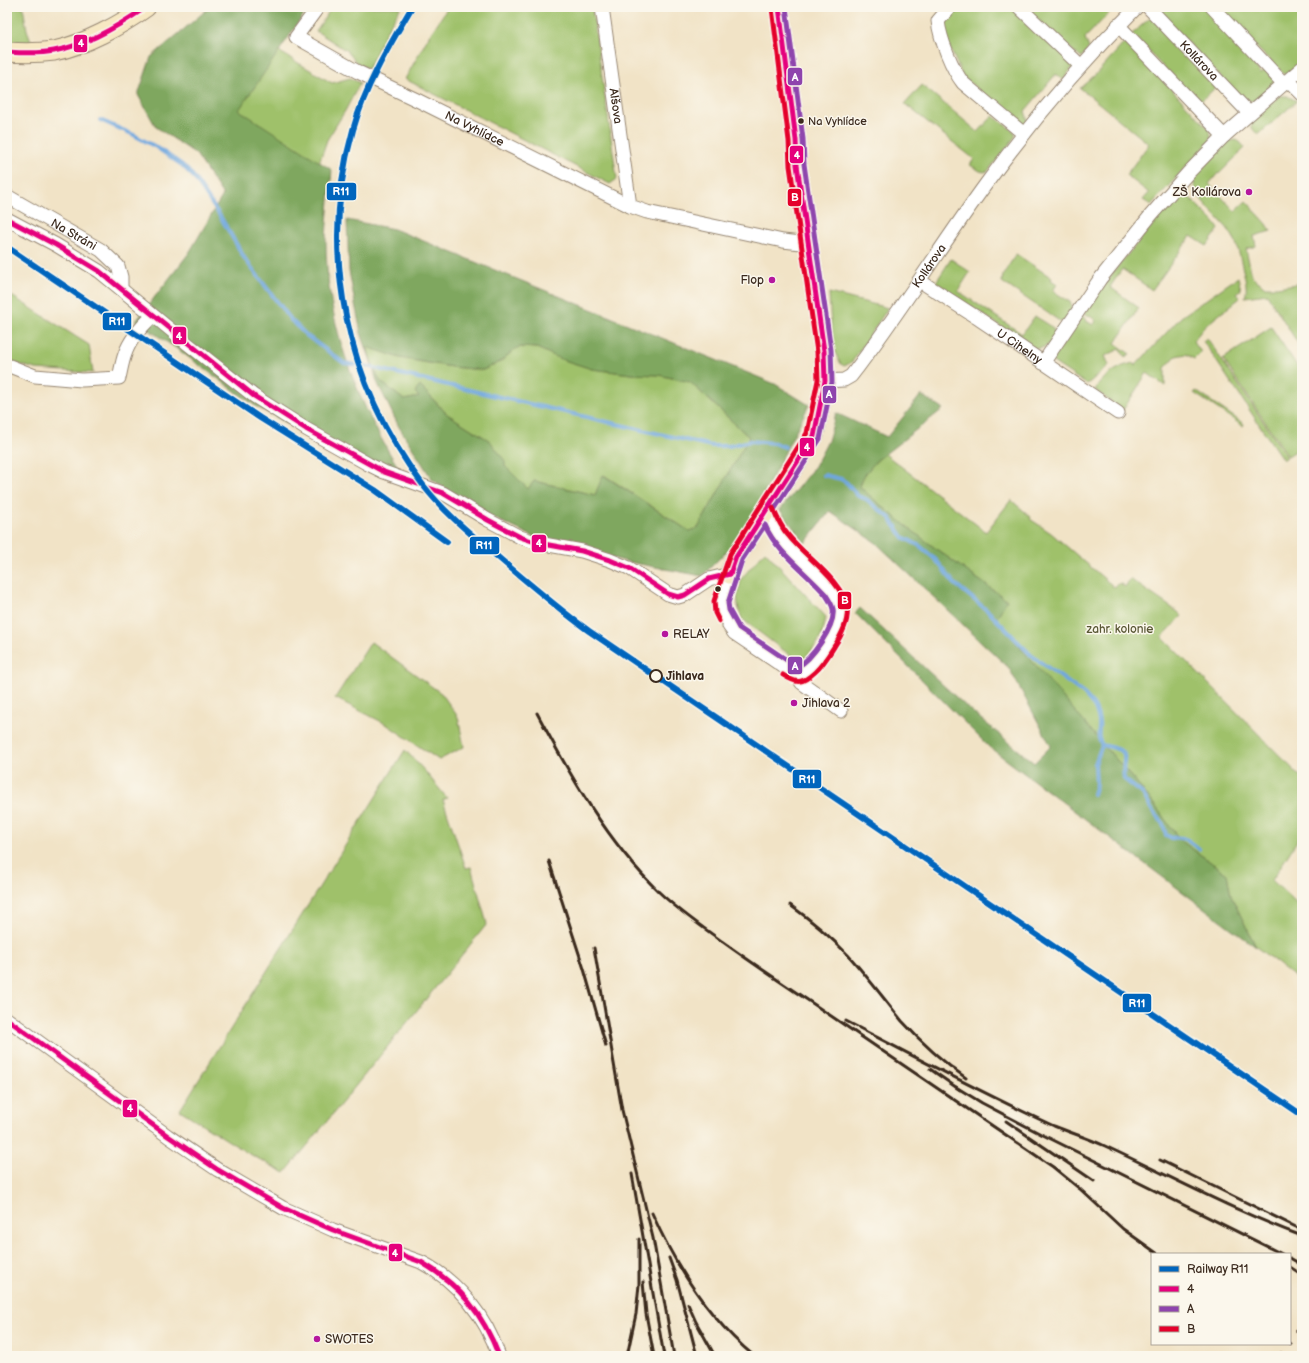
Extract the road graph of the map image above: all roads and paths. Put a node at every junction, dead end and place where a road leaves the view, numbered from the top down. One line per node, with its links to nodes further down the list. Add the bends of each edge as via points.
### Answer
1 (146, 7): 11 (street, via 106,31 71,46 43,52)
2 (318, 7): 20 (street, Na Vyhlídce, via 296,38 358,72)
3 (602, 7): 20 (street, Alšova)
4 (779, 7): 22 (street)
5 (950, 7): 17 (street, via 938,21 939,31 955,72 963,83)
6 (1019, 7): 12 (street)
7 (1137, 7): 10 (street, Kollárova)
8 (1148, 7): 16 (street, Kollárova)
9 (1212, 7): 14 (street)
10 (1118, 25): 12 (street, Kollárova); 18 (street)
11 (7, 52)
12 (1081, 66): 17 (street, Kollárova)
13 (1302, 68): 14 (street)
14 (1286, 82): 15 (street); 16 (street)
15 (1302, 94)
16 (1249, 113): 18 (street)
17 (1024, 134): 23 (street, Kollárova, via 986,184)
18 (1224, 136): 26 (street, via 1137,232 1100,279)
19 (7, 196): 24 (street, Na Stráni, via 101,250 118,266)
20 (630, 206): 22 (street, Na Vyhlídce, via 647,212 783,241)
21 (7, 219): 24 (street, via 80,258)
22 (810, 244): 28 (street, via 824,351)
23 (920, 281): 26 (street, U Cihelny); 28 (street, Kollárova, via 851,376 844,380)
24 (121, 288): 25 (street)
25 (153, 316): 27 (street, via 131,342 125,353 119,378 82,380 35,376); 31 (street, via 254,396 306,429 373,467 443,493 520,537 610,560 629,568 668,594 678,597 709,579)
26 (1043, 362): 29 (street, U Cihelny)
27 (7, 365)
28 (825, 381): 30 (street, via 814,436)
29 (1118, 413)
30 (767, 511): 31 (street, via 736,557); 32 (street, via 777,533 826,584 837,598 840,609 837,627 831,639 815,662 804,672)
31 (730, 574): 32 (street, via 720,602 722,612 734,633)
32 (796, 675): 33 (street, via 802,684)
33 (841, 711)
34 (7, 1019): 35 (street, via 218,1170 283,1208 431,1267 454,1286 480,1316)
35 (499, 1356)

